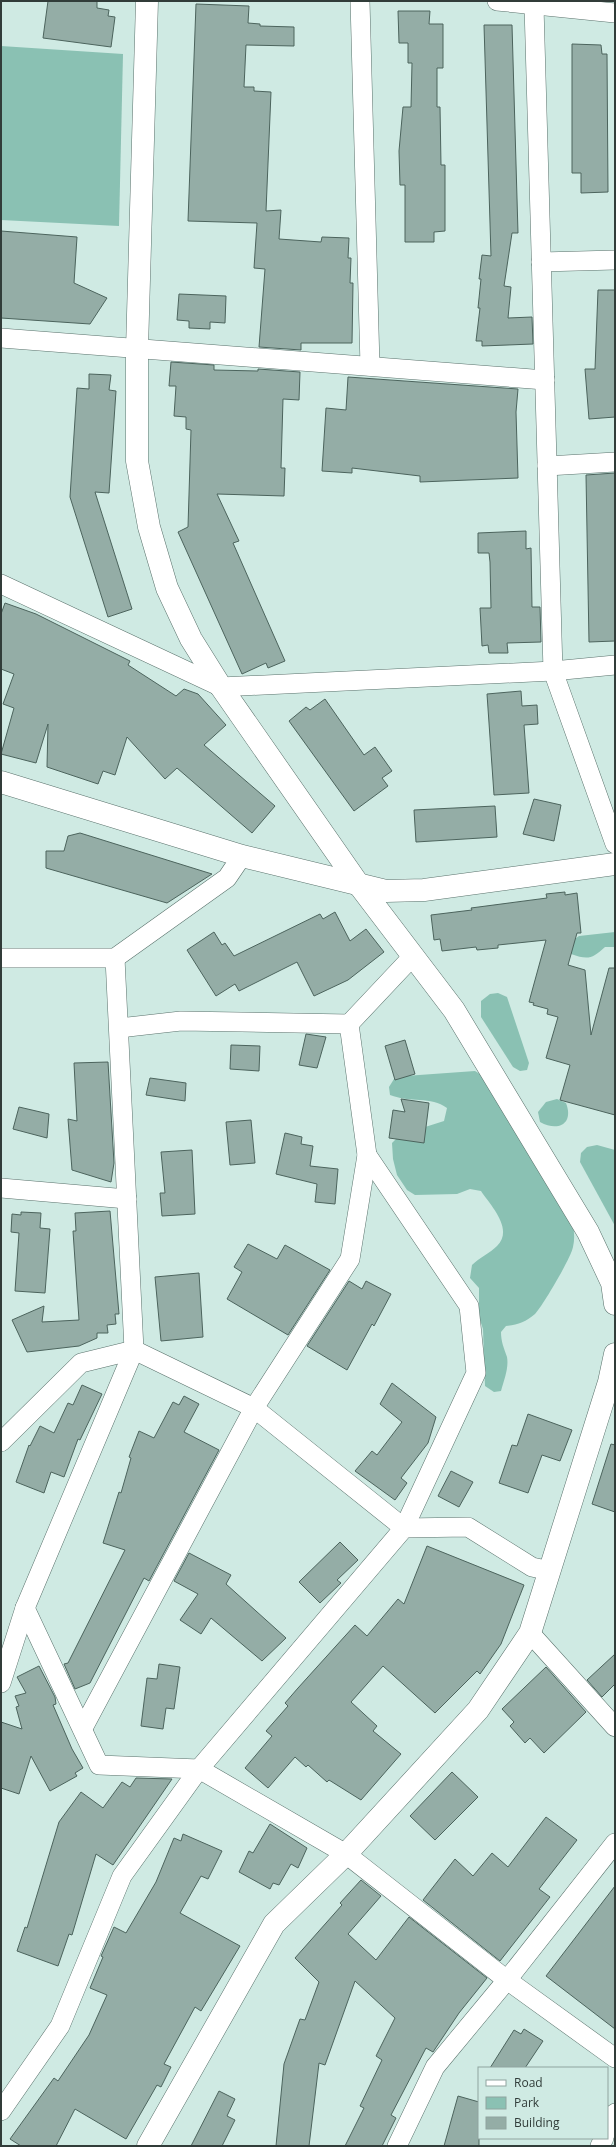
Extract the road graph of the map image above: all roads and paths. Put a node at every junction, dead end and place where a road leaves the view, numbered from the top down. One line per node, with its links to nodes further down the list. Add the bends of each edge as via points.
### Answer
1 (148, 1): 9 (street)
2 (360, 1): 10 (street)
3 (498, 1): 4 (street)
4 (534, 6): 5 (street); 7 (street)
5 (615, 13)
6 (615, 260): 7 (street)
7 (541, 262): 11 (street)
8 (1, 338): 9 (street)
9 (137, 349): 10 (street); 17 (street, via 137,461 149,527 167,588 191,639)
10 (370, 366): 11 (street)
11 (545, 380): 13 (street)
12 (615, 462): 13 (street)
13 (547, 466): 16 (street)
14 (1, 584): 17 (street)
15 (615, 665): 16 (street)
16 (553, 671): 17 (street); 19 (street)
17 (221, 687): 22 (street)
18 (1, 782): 20 (street)
19 (615, 844)
20 (242, 856): 22 (street); 25 (street, via 227,878)
21 (615, 864): 22 (street, via 424,890 386,891)
22 (359, 885): 23 (street)
23 (412, 956): 26 (street); 31 (street, via 454,1010 588,1232 612,1283)
24 (1, 958): 25 (street)
25 (115, 958): 27 (street)
26 (349, 1024): 27 (street, via 181,1021); 28 (street)
27 (119, 1028): 30 (street)
28 (367, 1155): 34 (street, via 350,1259); 36 (street, via 469,1306 476,1373)
29 (1, 1188): 30 (street)
30 (127, 1199): 32 (street)
31 (615, 1304)
32 (134, 1350): 34 (street); 35 (street, via 81,1363); 38 (street)
33 (615, 1354): 37 (street, via 609,1382)
34 (254, 1408): 36 (street); 42 (street)
35 (1, 1442)
36 (404, 1528): 37 (street, via 468,1527 532,1567); 43 (street)
37 (550, 1571): 39 (street)
38 (25, 1608): 40 (street); 42 (street)
39 (530, 1633): 41 (street); 45 (street, via 478,1710)
40 (1, 1683)
41 (615, 1727)
42 (83, 1728): 43 (street, via 99,1765)
43 (199, 1769): 45 (street); 48 (street, via 122,1876 60,2026)
44 (615, 1843): 46 (street)
45 (346, 1854): 46 (street); 51 (street, via 274,1924)
46 (507, 1980): 47 (street); 52 (street, via 435,2067)
47 (615, 2058)
48 (1, 2111)
49 (615, 2113): 50 (street)
50 (608, 2129)
51 (148, 2146)
52 (397, 2146)

